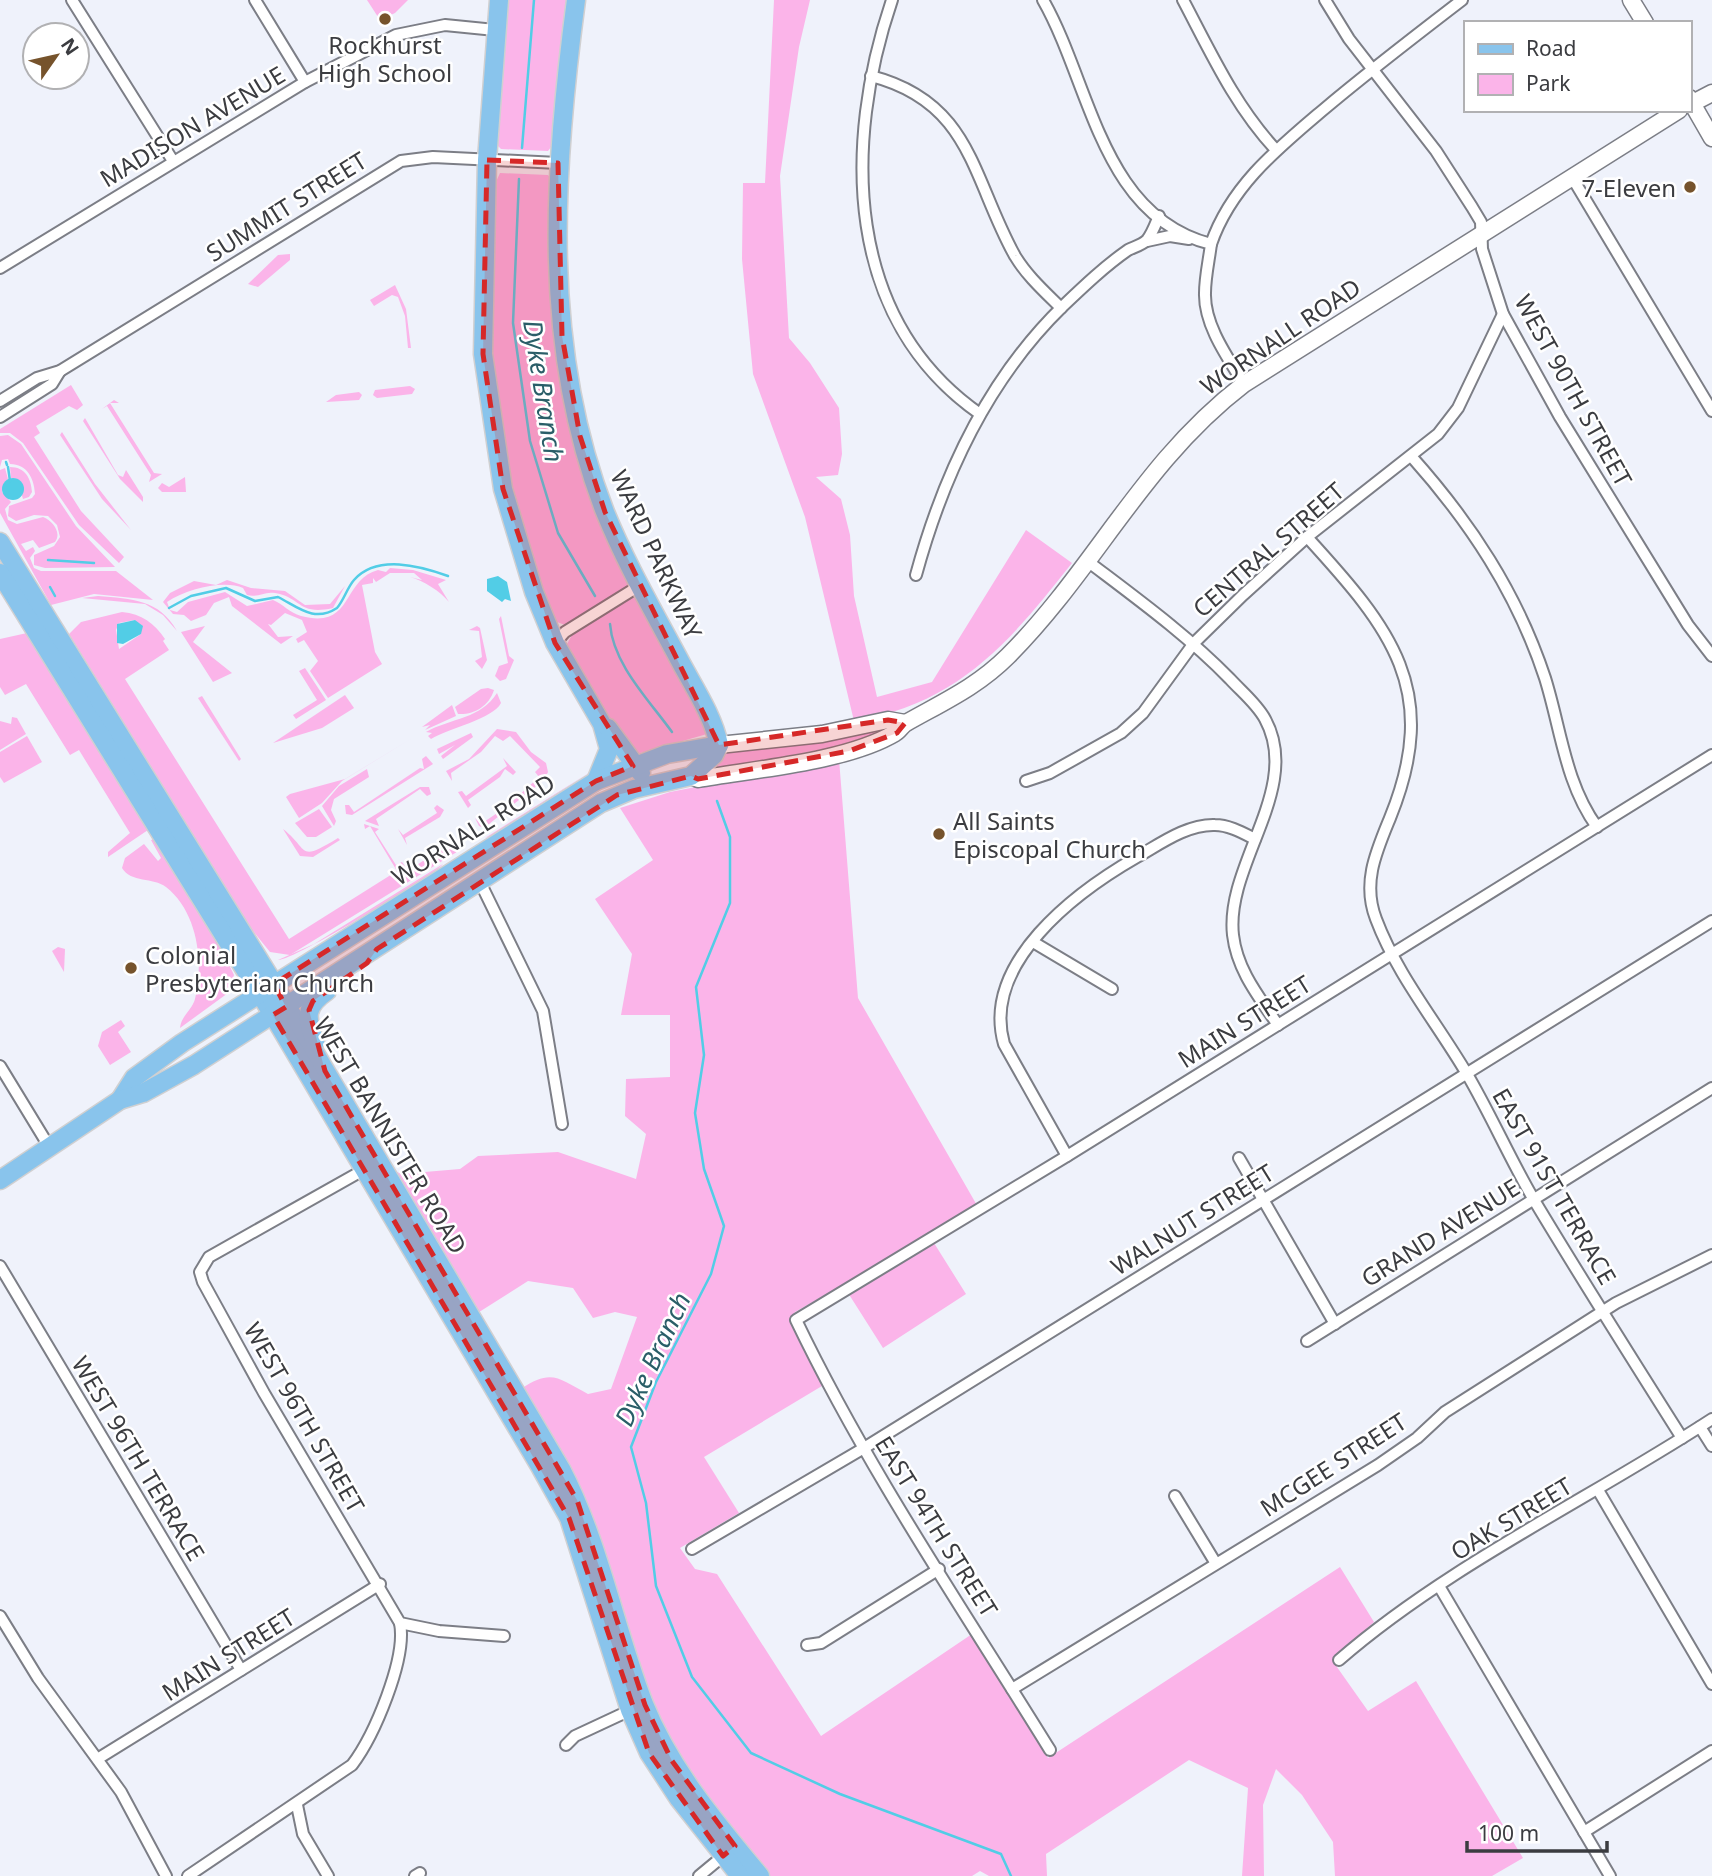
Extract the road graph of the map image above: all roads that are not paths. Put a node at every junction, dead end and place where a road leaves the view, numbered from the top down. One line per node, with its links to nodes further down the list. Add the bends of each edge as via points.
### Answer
1 (72, 0): 21 (street)
2 (255, 0): 15 (street)
3 (499, 0): 12 (main road)
4 (576, 0): 22 (main road, WARD PARKWAY)
5 (892, 0): 14 (street)
6 (1043, 0): 24 (street, via 1063,37 1114,166 1142,203)
7 (1183, 0): 19 (street, via 1234,98)
8 (1325, 0): 13 (street, WEST 90TH STREET)
9 (1462, 0): 13 (street)
10 (1631, 0): 11 (main road)
11 (1644, 21)
12 (495, 30): 15 (street, MADISON AVENUE, via 445,25 418,28); 20 (main road)
13 (1372, 69): 19 (street); 25 (street, WEST 90TH STREET, via 1455,180 1481,222)
14 (871, 76): 30 (street, via 911,91 949,123 973,159 1017,258); 36 (street, via 863,167 876,274 895,321 916,354 953,395)
15 (305, 82): 21 (street, MADISON AVENUE)
16 (1697, 99): 18 (main road)
17 (1677, 112): 23 (main road, WORNALL ROAD)
18 (1712, 138)
19 (1276, 150): 28 (street, via 1230,202)
20 (487, 160): 22 (street, SUMMIT STREET); 32 (street, SUMMIT STREET, via 419,157 390,166); 45 (main road, via 483,354 492,426 507,502)
21 (173, 161): 29 (street, MADISON AVENUE)
22 (558, 163): 44 (main road, WARD PARKWAY, via 555,224 562,336 578,425 606,512)
23 (1573, 179): 25 (main road, WORNALL ROAD); 35 (street)
24 (1159, 216): 26 (street); 27 (street)
25 (1481, 237): 31 (street, WEST 90TH STREET); 33 (main road, WORNALL ROAD)
26 (1189, 239): 27 (street, via 1170,236); 28 (street)
27 (1147, 241): 30 (street, via 1104,269)
28 (1211, 244): 33 (street, via 1204,296 1207,310 1220,344)
29 (0, 268)
30 (1061, 308): 36 (street, via 1017,359)
31 (1503, 314): 38 (street, CENTRAL STREET, via 1458,408 1438,434); 47 (street, WEST 90TH STREET, via 1560,417 1688,625)
32 (60, 371): 34 (street, SUMMIT STREET, via 37,378); 37 (street, SUMMIT STREET, via 52,384)
33 (1244, 384): 42 (main road, WORNALL ROAD, via 1171,449)
34 (0, 401)
35 (1712, 411)
36 (980, 414): 43 (street, via 940,496)
37 (0, 418)
38 (1411, 456): 40 (street, CENTRAL STREET); 57 (street, via 1466,523 1511,596 1545,679 1574,788)
39 (0, 528): 41 (main road, WEST BANNISTER ROAD, via 5,537)
40 (1307, 537): 46 (street, CENTRAL STREET); 63 (street, EAST 91ST TERRACE, via 1388,636 1409,693 1410,756 1369,882 1375,918)
41 (3, 557): 64 (main road, WEST BANNISTER ROAD)
42 (1086, 560): 46 (street); 48 (main road, WORNALL ROAD, via 1047,612 989,674)
43 (916, 575)
44 (639, 586): 45 (street); 50 (main road, WARD PARKWAY, via 707,712)
45 (555, 643): 49 (main road)
46 (1194, 643): 55 (street, CENTRAL STREET, via 1143,712 1121,733); 58 (street, via 1254,704 1272,734 1275,776)
47 (1712, 656)
48 (905, 723): 50 (main road, WORNALL ROAD, via 888,720 822,734); 53 (main road, WORNALL ROAD, via 897,733 849,751 698,779)
49 (602, 724): 52 (main road); 54 (main road, via 609,748)
50 (719, 745): 52 (main road, WORNALL ROAD, via 667,754); 53 (main road)
51 (1712, 755): 57 (street, MAIN STREET)
52 (634, 766): 54 (main road, WORNALL ROAD); 56 (main road)
53 (691, 776): 56 (main road, WORNALL ROAD)
54 (596, 781): 64 (main road, WORNALL ROAD)
55 (1026, 781)
56 (657, 783): 59 (main road, WORNALL ROAD, via 601,803)
57 (1597, 827): 63 (street, MAIN STREET)
58 (1255, 839): 61 (street, via 1215,825 1192,828 1081,892); 67 (street, via 1236,894 1233,934 1244,973)
59 (479, 880): 62 (main road, WORNALL ROAD); 75 (street, via 543,1011)
60 (1712, 921): 72 (street, WALNUT STREET)
61 (1033, 942): 65 (street); 77 (street, via 1004,994 1002,1036)
62 (377, 949): 66 (main road, WORNALL ROAD); 71 (main road, via 368,963 313,1001 308,1019)
63 (1392, 954): 67 (street, MAIN STREET); 72 (street, EAST 91ST TERRACE)
64 (266, 989): 66 (main road, WEST BANNISTER ROAD); 74 (main road, WORNALL ROAD, via 134,1078)
65 (1112, 989)
66 (280, 1011): 68 (main road, WORNALL ROAD); 69 (main road, WEST BANNISTER ROAD); 71 (main road, WEST BANNISTER ROAD)
67 (1278, 1025): 77 (street, MAIN STREET)
68 (246, 1032): 69 (main road, via 268,1034); 74 (main road, WORNALL ROAD, via 143,1093)
69 (290, 1044): 79 (main road, WEST BANNISTER ROAD)
70 (0, 1066): 76 (street)
71 (326, 1071): 79 (main road, WEST BANNISTER ROAD)
72 (1467, 1075): 81 (street, EAST 91ST TERRACE); 82 (street, WALNUT STREET)
73 (1712, 1088): 81 (street, GRAND AVENUE)
74 (120, 1100): 76 (main road, WORNALL ROAD)
75 (562, 1125)
76 (50, 1149): 80 (main road, WORNALL ROAD)
77 (1068, 1156): 86 (street, MAIN STREET)
78 (1239, 1158): 82 (street)
79 (371, 1165): 99 (street, WEST 96TH STREET, via 209,1257 201,1268 202,1282 264,1393); 109 (main road, WEST BANNISTER ROAD, via 554,1475)
80 (0, 1180)
81 (1533, 1198): 85 (street, EAST 91ST TERRACE); 87 (street, GRAND AVENUE)
82 (1264, 1199): 87 (street); 93 (street, WALNUT STREET)
83 (1712, 1255): 85 (street, MCGEE STREET)
84 (0, 1266): 106 (street, WEST 96TH TERRACE)
85 (1602, 1311): 91 (street, EAST 91ST TERRACE); 97 (street, MCGEE STREET, via 1445,1412 1378,1465)
86 (796, 1320): 93 (street, EAST 94TH STREET)
87 (1335, 1324): 88 (street, GRAND AVENUE)
88 (1307, 1341)
89 (1712, 1419): 90 (street, OAK STREET)
90 (1700, 1427): 91 (street, OAK STREET); 92 (street)
91 (1682, 1438): 94 (street, OAK STREET)
92 (1712, 1447)
93 (864, 1448): 96 (street, WALNUT STREET); 98 (street, EAST 94TH STREET)
94 (1598, 1489): 100 (street, OAK STREET); 107 (street)
95 (1175, 1496): 97 (street)
96 (692, 1549)
97 (1215, 1562): 108 (street, MCGEE STREET)
98 (939, 1569): 104 (street, via 821,1643); 108 (street, EAST 94TH STREET)
99 (380, 1584): 102 (street, WEST 96TH STREET); 106 (street, MAIN STREET)
100 (1438, 1587): 105 (street, OAK STREET, via 1384,1622); 115 (street)
101 (0, 1616): 113 (street, via 38,1678)
102 (400, 1623): 103 (street); 114 (street, via 402,1649 362,1751 336,1778)
103 (504, 1636)
104 (807, 1645)
105 (1339, 1660)
106 (241, 1670): 113 (street, MAIN STREET)
107 (1712, 1684)
108 (1012, 1689): 111 (street, EAST 94TH STREET)
109 (637, 1707): 110 (street, via 575,1736); 116 (main road, WEST BANNISTER ROAD, via 649,1753)
110 (566, 1745)
111 (1050, 1750)
112 (1712, 1751): 115 (street)
113 (99, 1758): 117 (street)
114 (297, 1805): 118 (street); 119 (street, via 303,1834)
115 (1584, 1832): 123 (street)
116 (729, 1851): 120 (street); 121 (main road); 122 (main road)
117 (161, 1874)
118 (188, 1876)
119 (328, 1876)
120 (699, 1876)
121 (740, 1876)
122 (760, 1876)
123 (1610, 1876)

